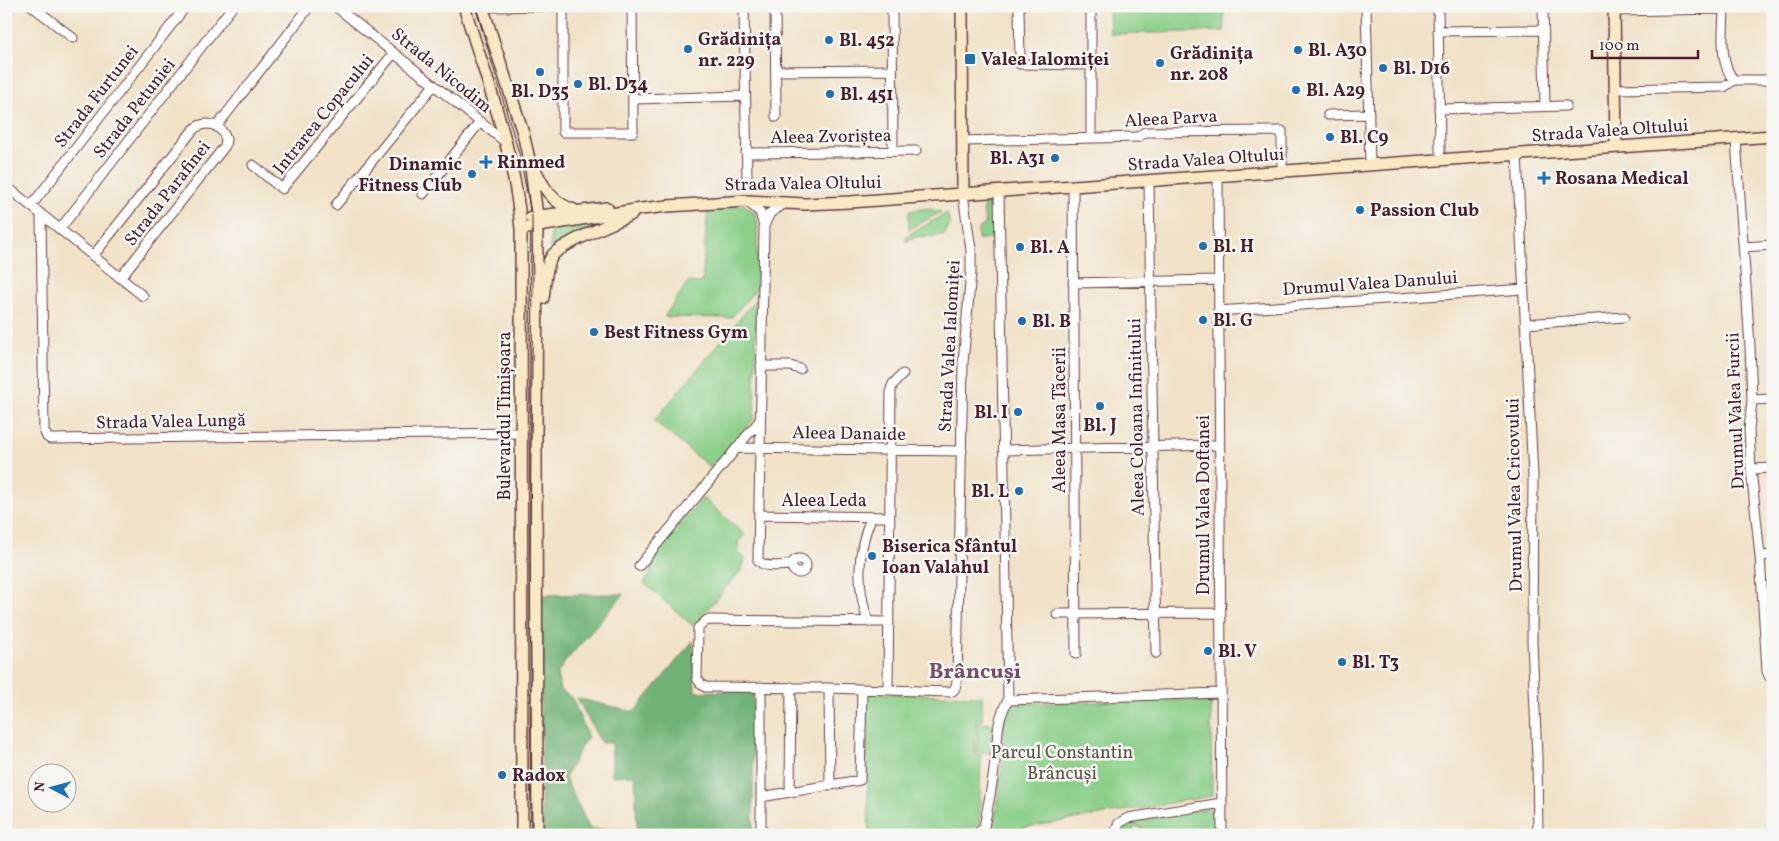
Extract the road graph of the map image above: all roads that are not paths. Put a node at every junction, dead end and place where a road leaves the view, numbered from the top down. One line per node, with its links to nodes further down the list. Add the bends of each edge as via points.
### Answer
1 (32, 6): 24 (street)
2 (186, 6): 69 (street, Strada Furtunei)
3 (233, 6): 76 (street, Strada Petuniei)
4 (310, 6): 42 (street)
5 (335, 6): 25 (street, Strada Nicodim)
6 (464, 6): 46 (main road, Bulevardul Timișoara)
7 (578, 6): 19 (street)
8 (632, 6): 34 (street)
9 (744, 6): 33 (street, Aleea Zvoriștea)
10 (775, 6): 28 (street)
11 (892, 6): 27 (street)
12 (962, 6): 47 (main road, Strada Valea Ialomiței)
13 (1019, 6): 26 (street, via 1020,64)
14 (1091, 6): 26 (street)
15 (1366, 6): 38 (street)
16 (1438, 6): 23 (street)
17 (1543, 6): 22 (street, Strada Valea Oltului)
18 (482, 7): 19 (street); 49 (main road, Bulevardul Timișoara)
19 (563, 7): 34 (street, via 563,132 633,132)
20 (1614, 8): 21 (street); 32 (main road)
21 (1724, 8): 29 (street, via 1724,64)
22 (1543, 30): 23 (street); 35 (street, Strada Valea Oltului)
23 (1438, 31): 37 (street)
24 (72, 38)
25 (394, 53): 31 (street, Strada Nicodim); 55 (street, Intrarea Copacului, via 282,189)
26 (1091, 65): 44 (street)
27 (892, 70): 28 (street); 50 (street)
28 (776, 71): 40 (street)
29 (1734, 80): 30 (street); 32 (street, via 1724,87)
30 (1773, 80)
31 (434, 85): 41 (street, Strada Nicodim); 68 (street)
32 (1616, 90): 48 (main road)
33 (745, 96): 34 (street); 53 (street, Aleea Zvoriștea)
34 (633, 98)
35 (1545, 106): 36 (street); 37 (street, Strada Valea Oltului)
36 (1566, 106)
37 (1439, 109): 52 (street)
38 (1369, 114): 39 (street); 56 (street)
39 (1328, 115)
40 (776, 117)
41 (480, 122): 46 (street, Strada Nicodim); 64 (street)
42 (217, 126): 79 (street, via 204,124 193,130); 80 (street, Strada Parafinei, via 224,134 225,146)
43 (1773, 136): 45 (main road, Strada Valea Oltului)
44 (1091, 138): 47 (street, Aleea Parva); 57 (street, Aleea Parva, via 1138,137 1145,132 1282,131)
45 (1736, 139): 48 (main road, Strada Valea Oltului); 78 (street, Drumul Valea Furcii)
46 (504, 141): 74 (main road, Bulevardul Timișoara)
47 (963, 141): 65 (main road, Strada Valea Ialomiței)
48 (1616, 148): 54 (main road, Strada Valea Oltului)
49 (527, 151): 71 (main road, via 549,194 558,204); 73 (main road, Bulevardul Timișoara)
50 (893, 151): 51 (street, Aleea Zvoriștea); 53 (street, Aleea Zvoriștea)
51 (916, 151)
52 (1440, 151)
53 (746, 153): 59 (street, Aleea Zvoriștea)
54 (1517, 155): 56 (main road, Strada Valea Oltului); 86 (street, Drumul Valea Cricovului)
55 (253, 165)
56 (1370, 165): 57 (main road, Strada Valea Oltului)
57 (1282, 171): 58 (main road, Strada Valea Oltului)
58 (1218, 176): 60 (main road, Strada Valea Oltului); 81 (street, Drumul Valea Doftanei)
59 (746, 179)
60 (1149, 180): 62 (main road, Strada Valea Oltului); 82 (street, Aleea Coloana Infinitului)
61 (6, 186): 69 (street)
62 (1072, 186): 63 (main road, Strada Valea Oltului); 83 (street, Aleea Masa Tăcerii)
63 (999, 191): 65 (main road, Strada Valea Oltului); 105 (street)
64 (423, 194)
65 (963, 194): 67 (main road, Strada Valea Oltului); 106 (street, Strada Valea Ialomiței, via 971,272 964,353)
66 (747, 201): 67 (main road, Strada Valea Oltului); 70 (main road, Strada Valea Oltului); 75 (street, via 760,212)
67 (786, 203): 75 (street, via 770,213)
68 (336, 204)
69 (31, 206): 72 (street)
70 (641, 209): 71 (main road, Strada Valea Oltului); 73 (main road, Strada Valea Oltului); 91 (main road, via 558,249 552,256 547,269)
71 (576, 210): 73 (main road, Strada Valea Oltului)
72 (41, 214): 76 (street); 98 (street, Strada Valea Lungă, via 44,430 50,439)
73 (537, 221): 74 (main road, Strada Valea Oltului); 84 (main road, Bulevardul Timișoara)
74 (521, 224): 85 (main road, Bulevardul Timișoara)
75 (764, 226): 92 (street)
76 (60, 229): 79 (street)
77 (1773, 245): 78 (street)
78 (1744, 247): 96 (street, Drumul Valea Furcii)
79 (93, 256): 80 (street)
80 (120, 278): 87 (street)
81 (1218, 280): 82 (street); 88 (street, Drumul Valea Doftanei)
82 (1150, 282): 83 (street); 100 (street, Aleea Coloana Infinitului)
83 (1074, 283): 103 (street, Aleea Masa Tăcerii)
84 (537, 284): 85 (main road); 91 (main road, Bulevardul Timișoara)
85 (522, 285): 98 (main road, Bulevardul Timișoara)
86 (1524, 289): 88 (street, Drumul Valea Danului); 90 (street, Drumul Valea Cricovului)
87 (143, 296)
88 (1218, 311): 99 (street, Drumul Valea Doftanei)
89 (1624, 317): 90 (street)
90 (1525, 324): 144 (street, Drumul Valea Cricovului, via 1532,476 1532,642)
91 (537, 337): 133 (main road, Bulevardul Timișoara)
92 (762, 366): 93 (street); 97 (street)
93 (800, 369)
94 (902, 374): 104 (street, via 891,389)
95 (1773, 399): 96 (street)
96 (1752, 400): 108 (street, Drumul Valea Furcii, via 1749,430)
97 (760, 420): 101 (street); 102 (street)
98 (521, 433): 132 (main road, Bulevardul Timișoara)
99 (1219, 445): 100 (street); 116 (street, Drumul Valea Doftanei)
100 (1153, 446): 103 (street); 119 (street, Aleea Coloana Infinitului)
101 (736, 448): 102 (street, Aleea Danaide); 114 (street)
102 (760, 448): 104 (street, Aleea Danaide); 109 (street)
103 (1075, 448): 105 (street); 118 (street, Aleea Masa Tăcerii)
104 (890, 450): 106 (street, Aleea Danaide); 111 (street)
105 (1004, 450): 131 (street)
106 (962, 451): 129 (street, Strada Valea Ialomiței, via 956,688 948,692)
107 (1773, 468): 108 (street)
108 (1751, 469): 113 (street, Drumul Valea Furcii)
109 (759, 515): 110 (street, Aleea Leda); 115 (street, via 758,560 765,566)
110 (872, 516): 111 (street, Aleea Leda); 120 (street, via 863,540 859,582)
111 (889, 516): 121 (street)
112 (1773, 555): 113 (street)
113 (1760, 556): 124 (street, Drumul Valea Furcii, via 1767,671)
114 (639, 566)
115 (791, 566)
116 (1220, 613): 119 (street); 130 (street, Drumul Valea Doftanei)
117 (1057, 614): 118 (street)
118 (1076, 614): 119 (street); 123 (street, Aleea Masa Tăcerii)
119 (1155, 614): 122 (street, Aleea Coloana Infinitului)
120 (868, 622): 121 (street); 125 (street, via 707,620 698,628 697,678 701,684 705,687)
121 (889, 622): 129 (street)
122 (1156, 652)
123 (1076, 654)
124 (1773, 678)
125 (761, 687): 126 (street); 136 (street)
126 (791, 687): 127 (street); 135 (street)
127 (830, 688): 128 (street); 134 (street)
128 (862, 689): 129 (street); 134 (street, via 860,780)
129 (888, 689)
130 (1221, 694): 131 (street); 137 (street, Drumul Valea Doftanei)
131 (1008, 700): 141 (street, via 998,721 996,760 984,827)
132 (522, 754): 133 (main road); 138 (main road, Bulevardul Timișoara)
133 (537, 754): 139 (main road, Bulevardul Timișoara)
134 (830, 786): 135 (street)
135 (790, 792): 136 (street)
136 (761, 797): 140 (street)
137 (1222, 803): 142 (street, via 1128,818 1119,823); 143 (street, Drumul Valea Doftanei)
138 (522, 835)
139 (537, 835)
140 (761, 835)
141 (977, 835)
142 (1114, 835)
143 (1222, 835)
144 (1538, 835)

